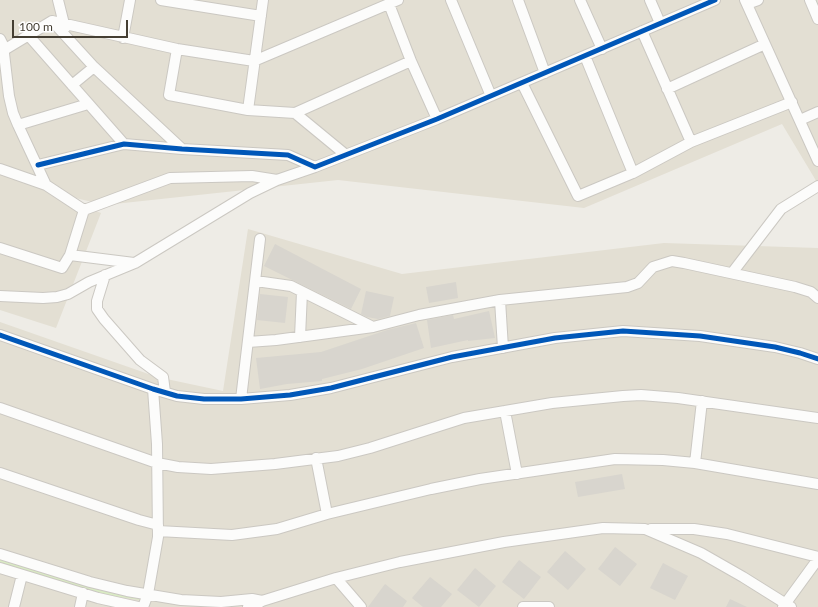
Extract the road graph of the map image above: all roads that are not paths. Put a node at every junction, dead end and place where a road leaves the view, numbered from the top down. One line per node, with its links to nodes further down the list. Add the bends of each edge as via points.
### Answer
1 (58, 0): 17 (street)
2 (130, 0): 21 (street)
3 (161, 0): 14 (street)
4 (263, 0): 14 (street)
5 (518, 0): 32 (street)
6 (580, 0): 26 (street)
7 (650, 0): 18 (street)
8 (715, 0): 18 (street)
9 (758, 0): 13 (street)
10 (810, 0): 15 (street)
11 (453, 1): 36 (street)
12 (393, 2): 29 (street); 30 (street)
13 (746, 2): 24 (street)
14 (261, 16): 30 (street)
15 (818, 19)
16 (52, 21): 17 (street); 20 (street); 23 (street)
17 (64, 24): 21 (street); 23 (street)
18 (660, 24): 19 (street)
19 (642, 31): 26 (street); 35 (street)
20 (29, 36): 27 (street); 34 (street)
21 (122, 38): 25 (street)
22 (0, 39): 27 (street)
23 (69, 40): 31 (street)
24 (765, 44): 35 (street); 37 (street)
25 (177, 49): 30 (street); 39 (street, via 169,95)
26 (602, 49): 28 (street)
27 (4, 50): 44 (street, via 9,96)
28 (585, 56): 32 (street); 53 (street)
29 (411, 60): 41 (street); 42 (street)
30 (254, 61): 39 (street)
31 (94, 67): 34 (street); 47 (street)
32 (545, 73): 33 (street)
33 (522, 83): 36 (street); 53 (street, via 578,196)
34 (72, 85): 38 (street)
35 (667, 89): 45 (street)
36 (492, 96): 42 (street)
37 (792, 102): 43 (street); 45 (street)
38 (88, 104): 44 (street); 46 (street)
39 (248, 110): 41 (street)
40 (818, 112): 43 (street)
41 (295, 114): 48 (street)
42 (437, 119): 48 (street)
43 (800, 120): 49 (street)
44 (18, 125): 50 (street)
45 (691, 142): 53 (street)
46 (124, 144): 47 (street); 50 (street)
47 (182, 149): 51 (street, via 288,156)
48 (346, 155): 51 (street)
49 (818, 161)
50 (38, 165): 55 (street)
51 (315, 167): 54 (street)
52 (0, 169): 55 (street)
53 (634, 173)
54 (277, 180): 57 (street, via 252,176 170,178); 61 (street, via 250,193)
55 (46, 185): 57 (street)
56 (818, 186): 62 (street, via 781,209)
57 (84, 210): 60 (street)
58 (260, 239): 64 (street)
59 (0, 248): 60 (street, via 62,268)
60 (70, 255): 61 (street)
61 (135, 264): 63 (street)
62 (732, 273): 67 (street, via 804,289); 68 (street, via 672,261 653,267 638,283 627,287)
63 (105, 276): 66 (street, via 56,297); 76 (street, via 97,309 140,360 163,376)
64 (256, 280): 65 (street, via 291,286); 72 (street)
65 (302, 292): 69 (street); 71 (street)
66 (0, 296)
67 (818, 298)
68 (500, 300): 69 (street, via 419,315); 73 (street)
69 (373, 327): 71 (street)
70 (0, 335): 75 (street)
71 (300, 337): 72 (street)
72 (248, 342): 77 (street)
73 (503, 348): 74 (street, via 555,338 630,331 747,342); 77 (street, via 452,356 331,388)
74 (818, 359)
75 (153, 389): 76 (street); 83 (street)
76 (165, 392): 77 (street, via 177,396)
77 (241, 399)
78 (702, 401): 80 (street, via 641,395 552,403); 81 (street); 84 (street)
79 (0, 408): 83 (street)
80 (505, 411): 82 (street, via 464,418 338,456); 86 (street)
81 (818, 418)
82 (316, 458): 83 (street, via 275,464 211,468 178,467); 88 (street)
83 (157, 463): 89 (street)
84 (695, 463): 86 (street, via 615,459); 87 (street)
85 (0, 473): 89 (street)
86 (517, 474): 88 (street, via 431,488)
87 (818, 484)
88 (327, 514): 89 (street, via 277,528 232,535)
89 (158, 528): 97 (street)
90 (646, 529): 92 (street, via 727,534); 95 (street, via 603,528 504,542 400,562); 99 (street, via 701,553)
91 (0, 554): 97 (street, via 90,582)
92 (818, 558): 99 (street)
93 (0, 568): 94 (street)
94 (22, 575): 96 (street); 100 (street)
95 (336, 578): 98 (street); 105 (street)
96 (83, 593): 101 (street); 102 (street)
97 (148, 594): 98 (street, via 208,602 252,599); 103 (street)
98 (262, 601): 104 (street)
99 (786, 606)
100 (14, 607)
101 (80, 607)
102 (138, 607)
103 (143, 607)
104 (248, 607)
105 (361, 607)
106 (523, 607): 107 (street)
107 (549, 607)

